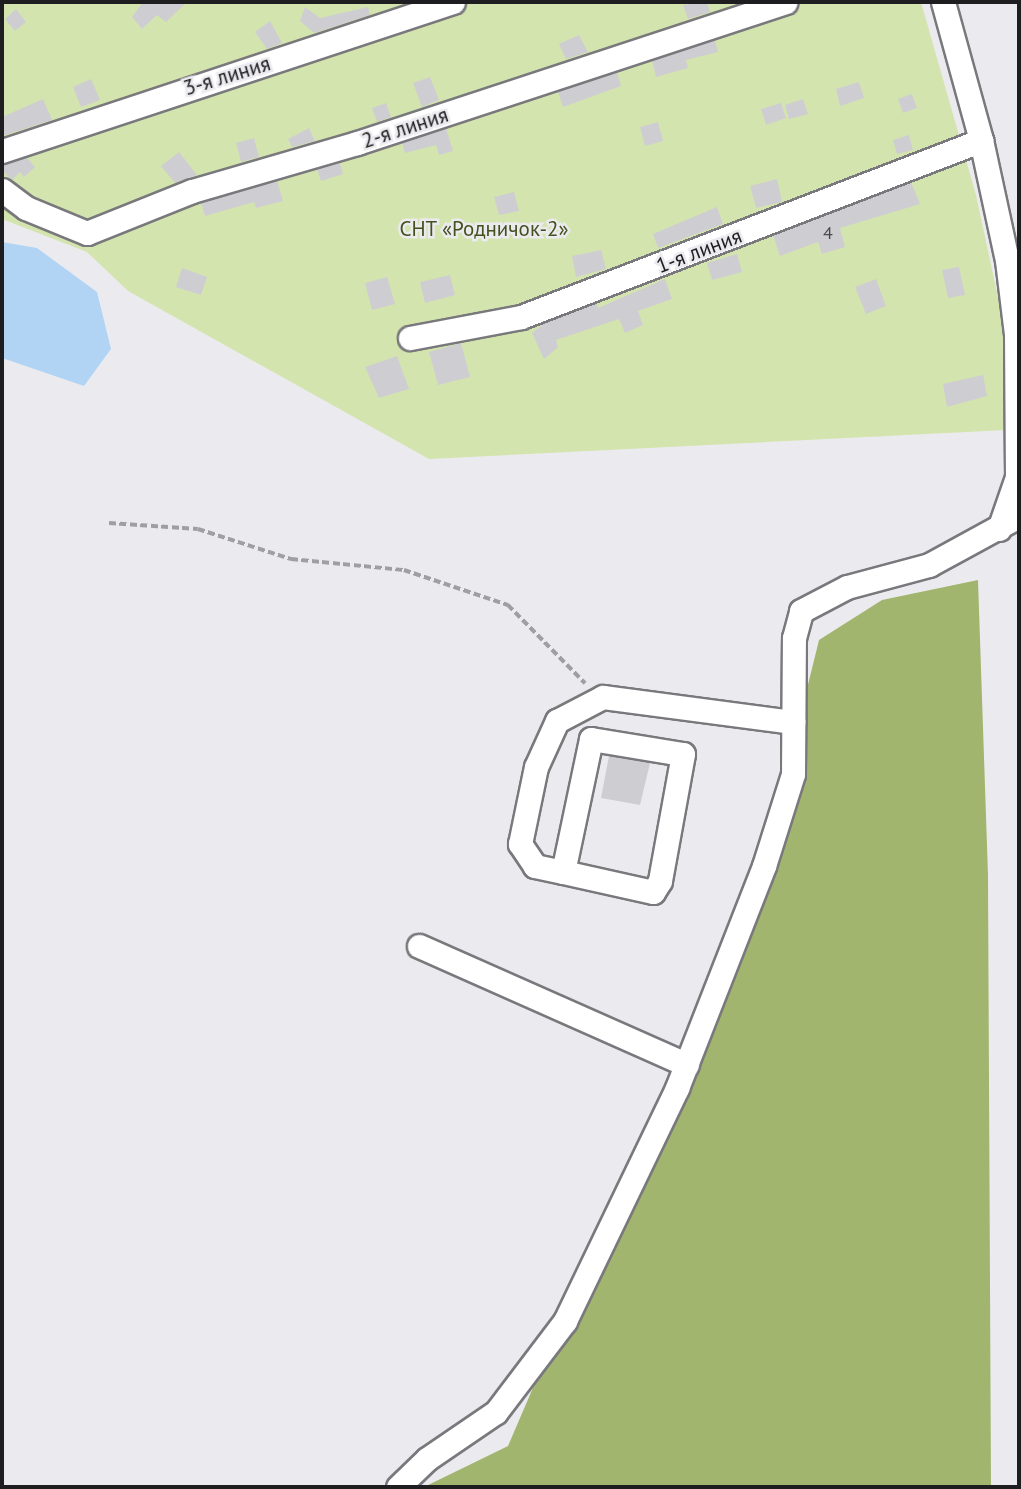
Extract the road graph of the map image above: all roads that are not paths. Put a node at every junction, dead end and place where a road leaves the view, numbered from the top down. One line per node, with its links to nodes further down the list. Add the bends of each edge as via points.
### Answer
1 (453, 2): 5 (street, 3-я линия)
2 (785, 2): 6 (street, 2-я линия, via 370,139 192,191 87,233 26,208)
3 (943, 2): 4 (street)
4 (981, 140): 7 (street, 1-я линия, via 521,317); 9 (street, via 1007,260 1016,334 1017,477)
5 (2, 151)
6 (2, 190)
7 (410, 338)
8 (1019, 516): 9 (street)
9 (999, 529): 10 (street, via 929,565 847,587 801,611 794,638)
10 (793, 722): 11 (street, via 603,698 557,721 536,767 520,844 535,866); 13 (street, via 793,774 764,866)
11 (563, 872): 11 (street, via 653,892 660,881 683,754 591,739)
12 (419, 946): 13 (street)
13 (687, 1065): 14 (street, via 565,1321 496,1412 427,1459)
14 (398, 1487)

